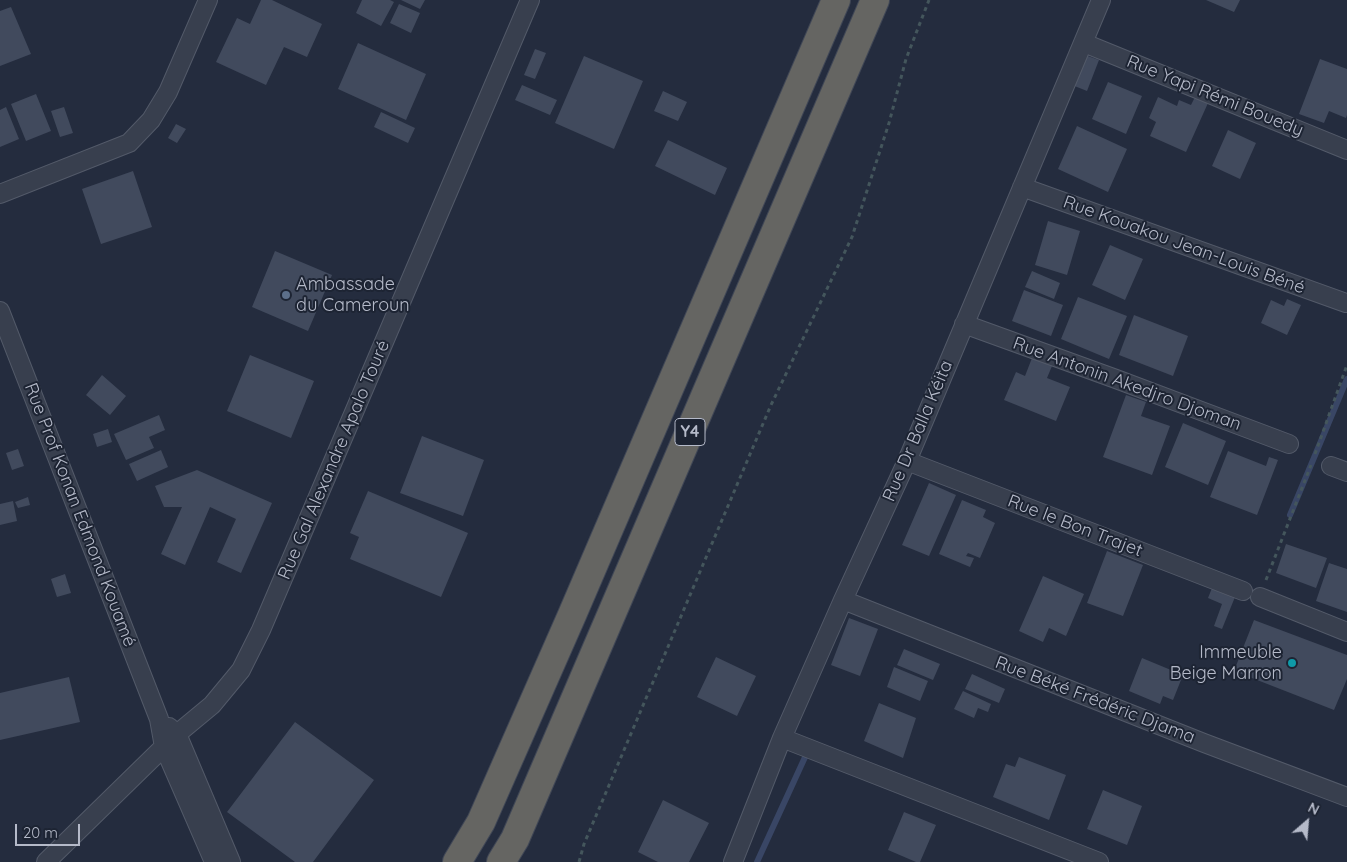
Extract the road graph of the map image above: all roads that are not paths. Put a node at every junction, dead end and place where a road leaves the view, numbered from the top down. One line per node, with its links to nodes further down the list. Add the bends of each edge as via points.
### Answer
1 (208, 0): 9 (street, via 168,92 152,120 129,143)
2 (530, 0): 20 (street, Rue Gal Alexandre Apalo Touré, via 261,630 241,670 212,705)
3 (836, 0): 27 (highway, Y4, via 568,624 480,822)
4 (875, 0): 28 (highway, Y4, via 519,830)
5 (1101, 0): 6 (street, Rue Dr Balla Kéita)
6 (1084, 43): 7 (street, Rue Yapi Rémi Bouedy); 8 (street, Rue Dr Balla Kéita)
7 (1347, 150)
8 (1022, 187): 10 (street, Rue Kouakou Jean-Louis Béné); 12 (street, Rue Dr Balla Kéita)
9 (0, 194)
10 (1346, 303)
11 (0, 311): 19 (street, Rue Prof Konan Edmond Kouamé)
12 (964, 324): 13 (street, Rue Antonin Akedjro Djoman); 14 (street, Rue Dr Balla Kéita)
13 (1290, 444)
14 (907, 461): 15 (street, Rue le Bon Trajet); 17 (street, Rue Dr Balla Kéita)
15 (1243, 591)
16 (1260, 597): 18 (street)
17 (843, 600): 21 (street, Rue Dr Balla Kéita); 23 (street, Rue Béké Frédéric Djama)
18 (1347, 632)
19 (159, 719): 20 (street, Rue Prof Konan Edmond Kouamé); 22 (street, Rue Prof Konan Edmond Kouamé)
20 (177, 734): 22 (street, Rue Gal Alexandre Apalo Touré); 26 (street, Rue Prof Konan Edmond Kouamé)
21 (782, 738): 29 (street, Rue Dr Balla Kéita); 30 (street)
22 (164, 747): 24 (street, Rue Gal Alexandre Apalo Touré); 25 (street, Rue Prof Konan Edmond Kouamé)
23 (1347, 797)
24 (46, 862)
25 (214, 862)
26 (231, 862)
27 (456, 862)
28 (501, 862)
29 (733, 862)
30 (1099, 862)

